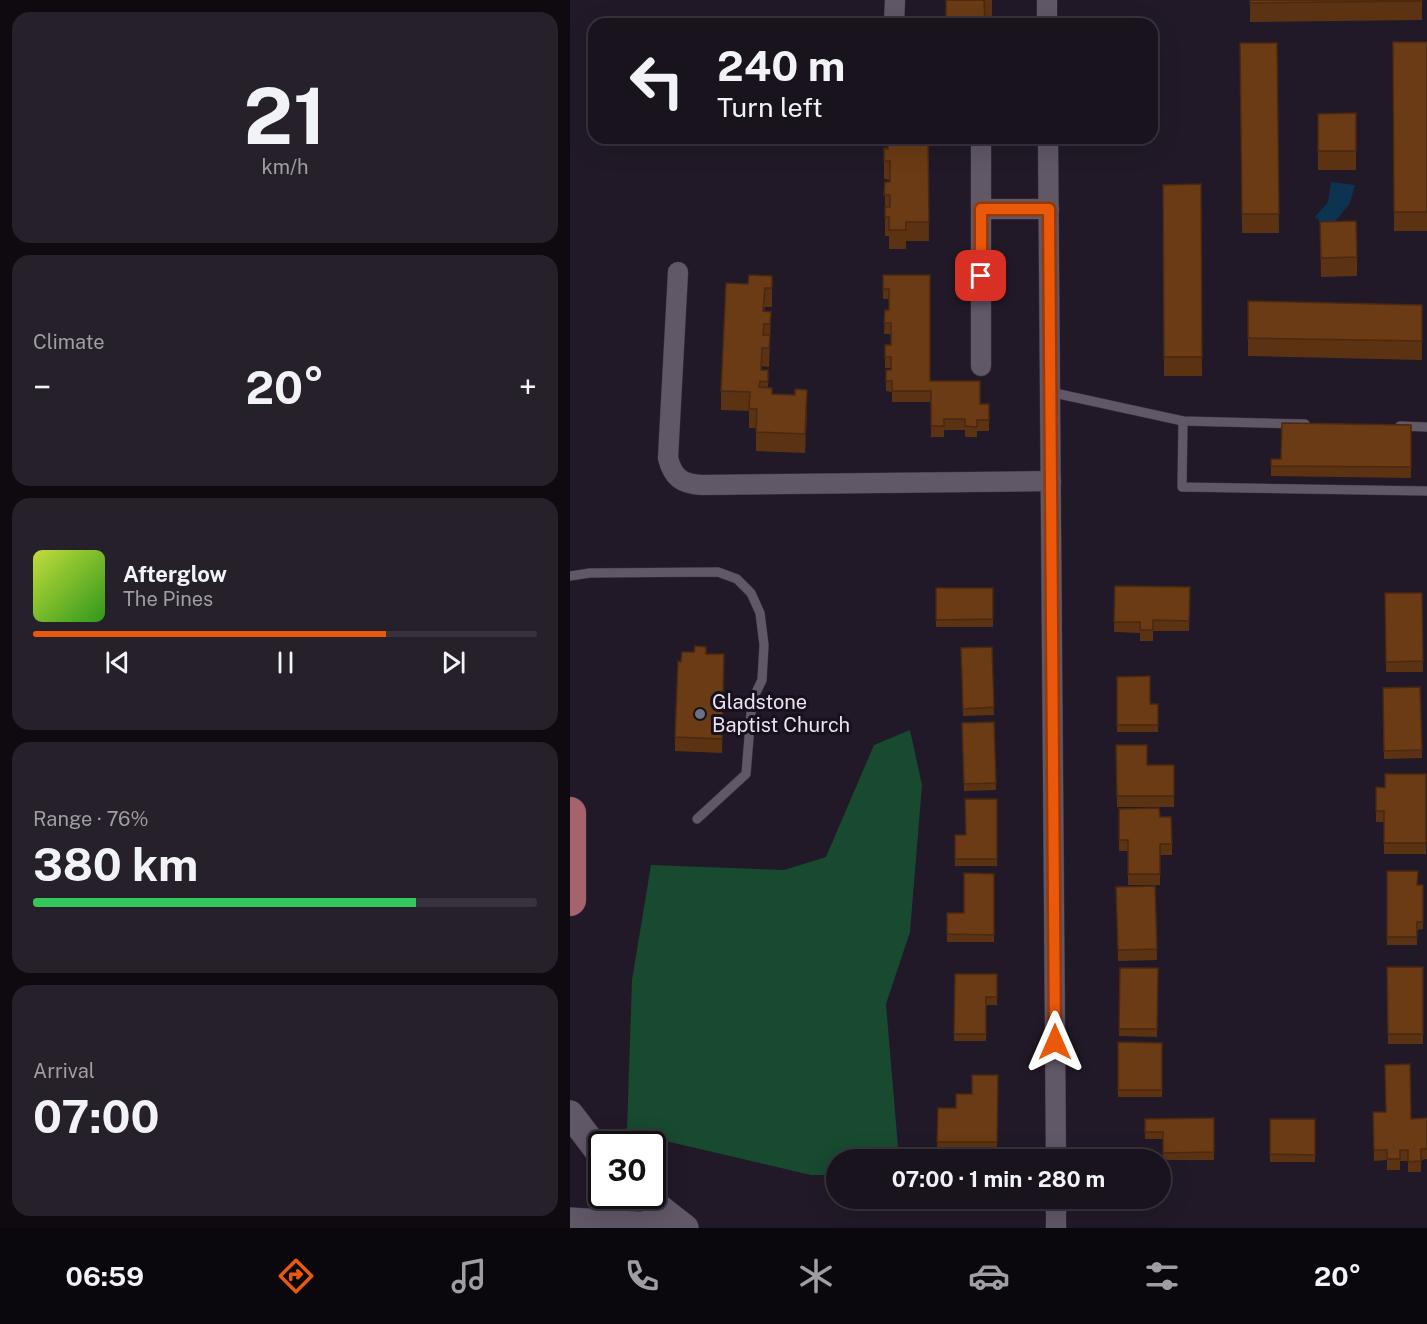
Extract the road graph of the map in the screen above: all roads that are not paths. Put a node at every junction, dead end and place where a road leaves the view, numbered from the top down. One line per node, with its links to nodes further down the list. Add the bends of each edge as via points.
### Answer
1 (895, 0): 3 (street)
2 (1047, 0): 4 (street)
3 (894, 18)
4 (1047, 18)
5 (981, 144): 7 (street)
6 (1048, 144): 8 (street)
7 (981, 209): 8 (street); 10 (street)
8 (1049, 209): 11 (street)
9 (678, 272): 16 (street, via 668,458 679,480 702,485)
10 (981, 366)
11 (1050, 392): 12 (lane); 16 (street)
12 (1182, 421): 13 (lane); 17 (lane, via 1182,487)
13 (1311, 424)
14 (1392, 426): 15 (lane)
15 (1427, 427)
16 (1051, 481): 24 (street)
17 (1427, 491)
18 (570, 576): 20 (lane, via 718,572 736,579 751,593 760,613 764,645 762,680 752,701 746,774)
19 (570, 813): 21 (main road)
20 (697, 819)
21 (570, 900)
22 (570, 1114): 23 (main road)
23 (588, 1138)
24 (1056, 1149)
25 (660, 1209): 28 (main road)
26 (1056, 1209): 29 (street)
27 (570, 1221): 28 (main road)
28 (684, 1228)
29 (1056, 1228)

